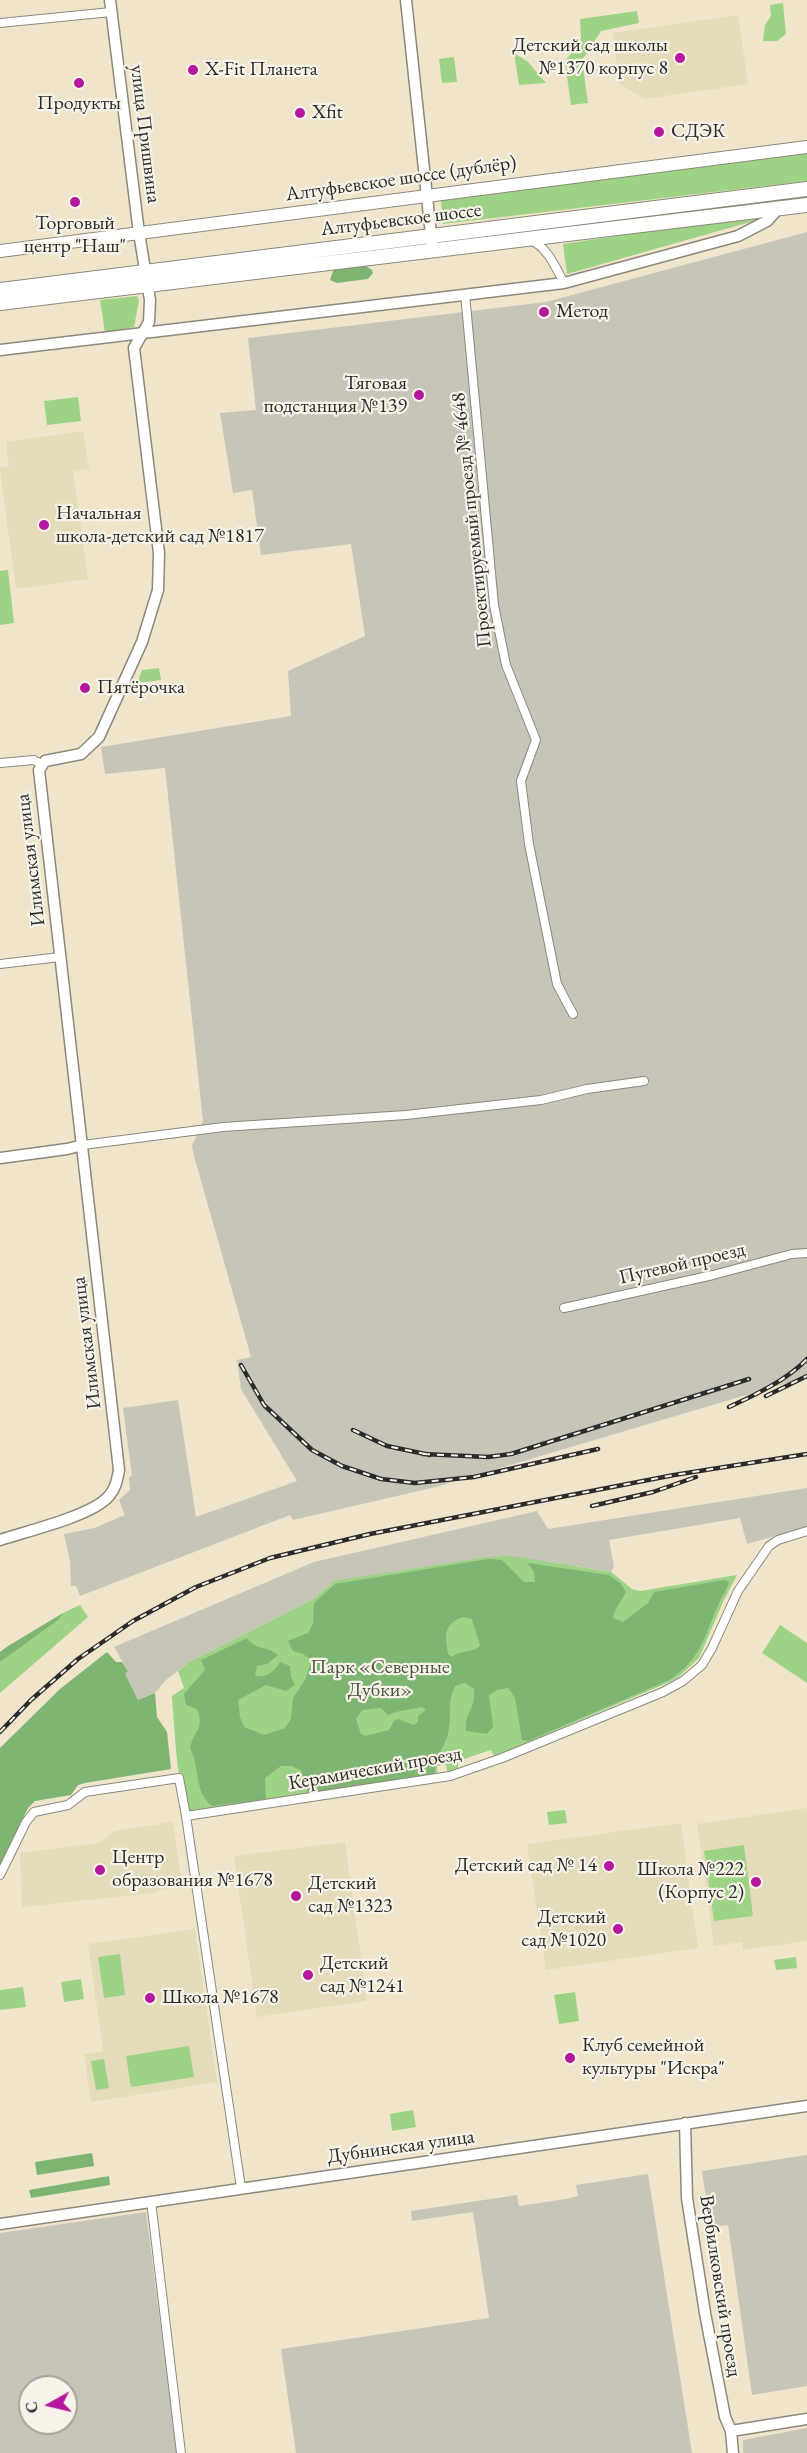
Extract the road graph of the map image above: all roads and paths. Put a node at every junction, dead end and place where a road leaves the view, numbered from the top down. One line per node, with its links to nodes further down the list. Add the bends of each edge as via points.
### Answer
1 (110, 0): 3 (street, улица Пришвина)
2 (406, 0): 7 (street)
3 (111, 12): 4 (street); 10 (street, улица Пришвина)
4 (0, 23)
5 (807, 147): 7 (main road, Алтуфьевское шоссе (дублёр))
6 (807, 189): 11 (main road, Алтуфьевское шоссе)
7 (428, 195): 10 (main road, Алтуфьевское шоссе (дублёр)); 11 (street)
8 (807, 205): 9 (main road, Алтуфьевское шоссе)
9 (779, 208): 12 (main road, Алтуфьевское шоссе); 16 (street, via 767,221 738,236)
10 (139, 233): 14 (main road, Алтуфьевское шоссе (дублёр)); 15 (street, улица Пришвина)
11 (432, 235): 13 (street); 15 (main road, Алтуфьевское шоссе)
12 (527, 239): 13 (main road, Алтуфьевское шоссе); 16 (street, via 546,252)
13 (433, 250): 15 (main road, Алтуфьевское шоссе)
14 (0, 251)
15 (147, 280): 17 (main road, Алтуфьевское шоссе); 19 (main road, Алтуфьевское шоссе); 20 (street, via 149,322)
16 (564, 283): 18 (street)
17 (0, 290)
18 (465, 294): 20 (street); 28 (street, Проектируемый проезд № 4648, via 494,605 506,665 536,740 521,781 529,844 557,984)
19 (0, 303)
20 (142, 335): 21 (street); 22 (street)
21 (124, 336): 22 (street); 23 (street)
22 (134, 348): 25 (street, Илимская улица, via 159,553 158,590 142,641 99,737 81,754)
23 (0, 350)
24 (0, 763): 25 (street, via 34,760)
25 (41, 764): 26 (street, Илимская улица, via 39,778)
26 (60, 957): 27 (street); 30 (street, Илимская улица)
27 (0, 964)
28 (573, 1014)
29 (644, 1081): 30 (street, via 544,1100 406,1115 223,1126)
30 (82, 1144): 31 (street); 35 (street, Илимская улица, via 118,1456 117,1480 110,1495 95,1508)
31 (0, 1158)
32 (807, 1253): 33 (street, Путевой проезд)
33 (564, 1308)
34 (807, 1531): 36 (street, Керамический проезд, via 770,1546 738,1591 702,1665 669,1689 450,1776)
35 (0, 1540)
36 (186, 1816): 37 (street, via 179,1778 85,1792 68,1805 43,1809 29,1818); 40 (street)
37 (0, 1875)
38 (807, 2106): 39 (street, Дубнинская улица)
39 (685, 2123): 40 (street, Дубнинская улица); 44 (street, Вербилковский проезд, via 685,2179 698,2269)
40 (241, 2188): 41 (street, Дубнинская улица)
41 (151, 2201): 42 (street, Дубнинская улица); 45 (street)
42 (0, 2224)
43 (807, 2419): 44 (street)
44 (730, 2431): 46 (street, Вербилковский проезд)
45 (181, 2453)
46 (733, 2453)

